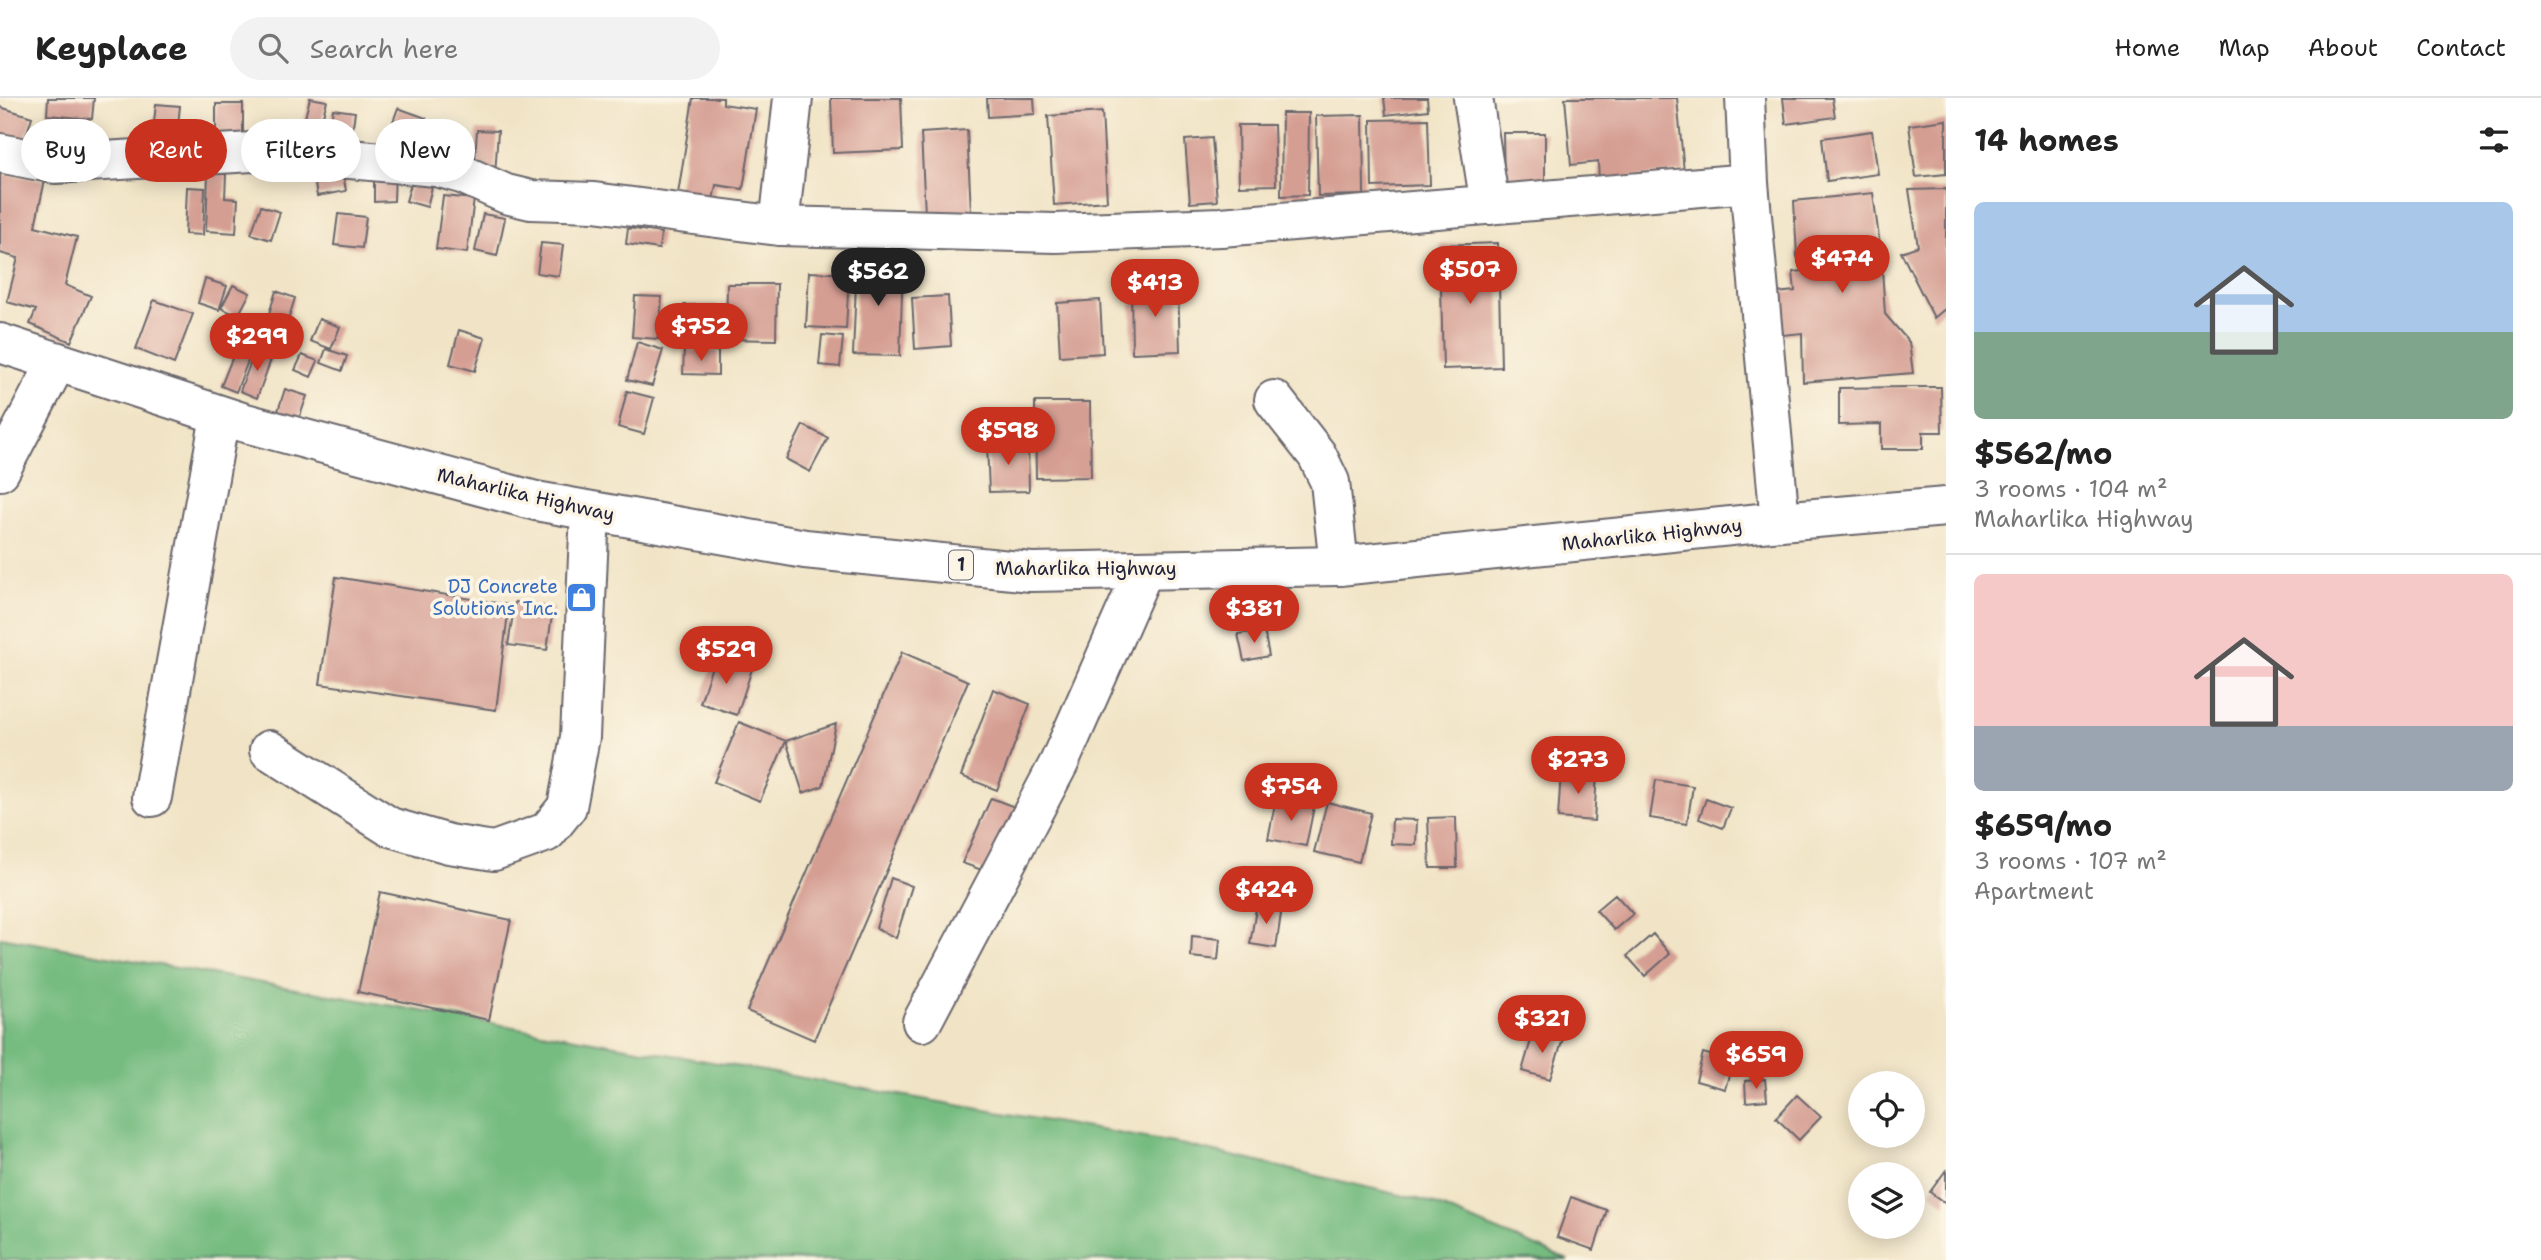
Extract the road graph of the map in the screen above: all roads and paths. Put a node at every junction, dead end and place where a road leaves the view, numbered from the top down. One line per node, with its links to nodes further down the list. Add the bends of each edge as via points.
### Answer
1 (793, 98): 7 (main road)
2 (1473, 98): 6 (main road)
3 (1745, 98): 5 (main road)
4 (0, 153): 7 (main road, via 55,164 253,152 436,167 531,200 594,202)
5 (1749, 183): 6 (main road); 15 (main road)
6 (1490, 205): 7 (main road, via 1221,227 1055,233)
7 (779, 226)
8 (0, 343): 9 (main road, Maharlika Highway / 1)
9 (57, 362): 11 (main road, Maharlika Highway / 1); 12 (main road)
10 (1274, 400): 16 (main road, via 1317,455 1330,482)
11 (220, 416): 14 (main road, Maharlika Highway / 1, via 536,501); 19 (main road)
12 (0, 471)
13 (1946, 507): 15 (main road, Maharlika Highway / 1)
14 (590, 510): 17 (main road, Maharlika Highway / 1, via 818,551 1031,572); 18 (main road, via 580,737 567,807 547,832 494,851 390,827)
15 (1780, 521): 16 (main road, Maharlika Highway / 1)
16 (1339, 566): 17 (main road, Maharlika Highway / 1)
17 (1144, 570): 20 (main road, via 1059,763)
18 (269, 750)
19 (152, 797)
20 (922, 1022)

